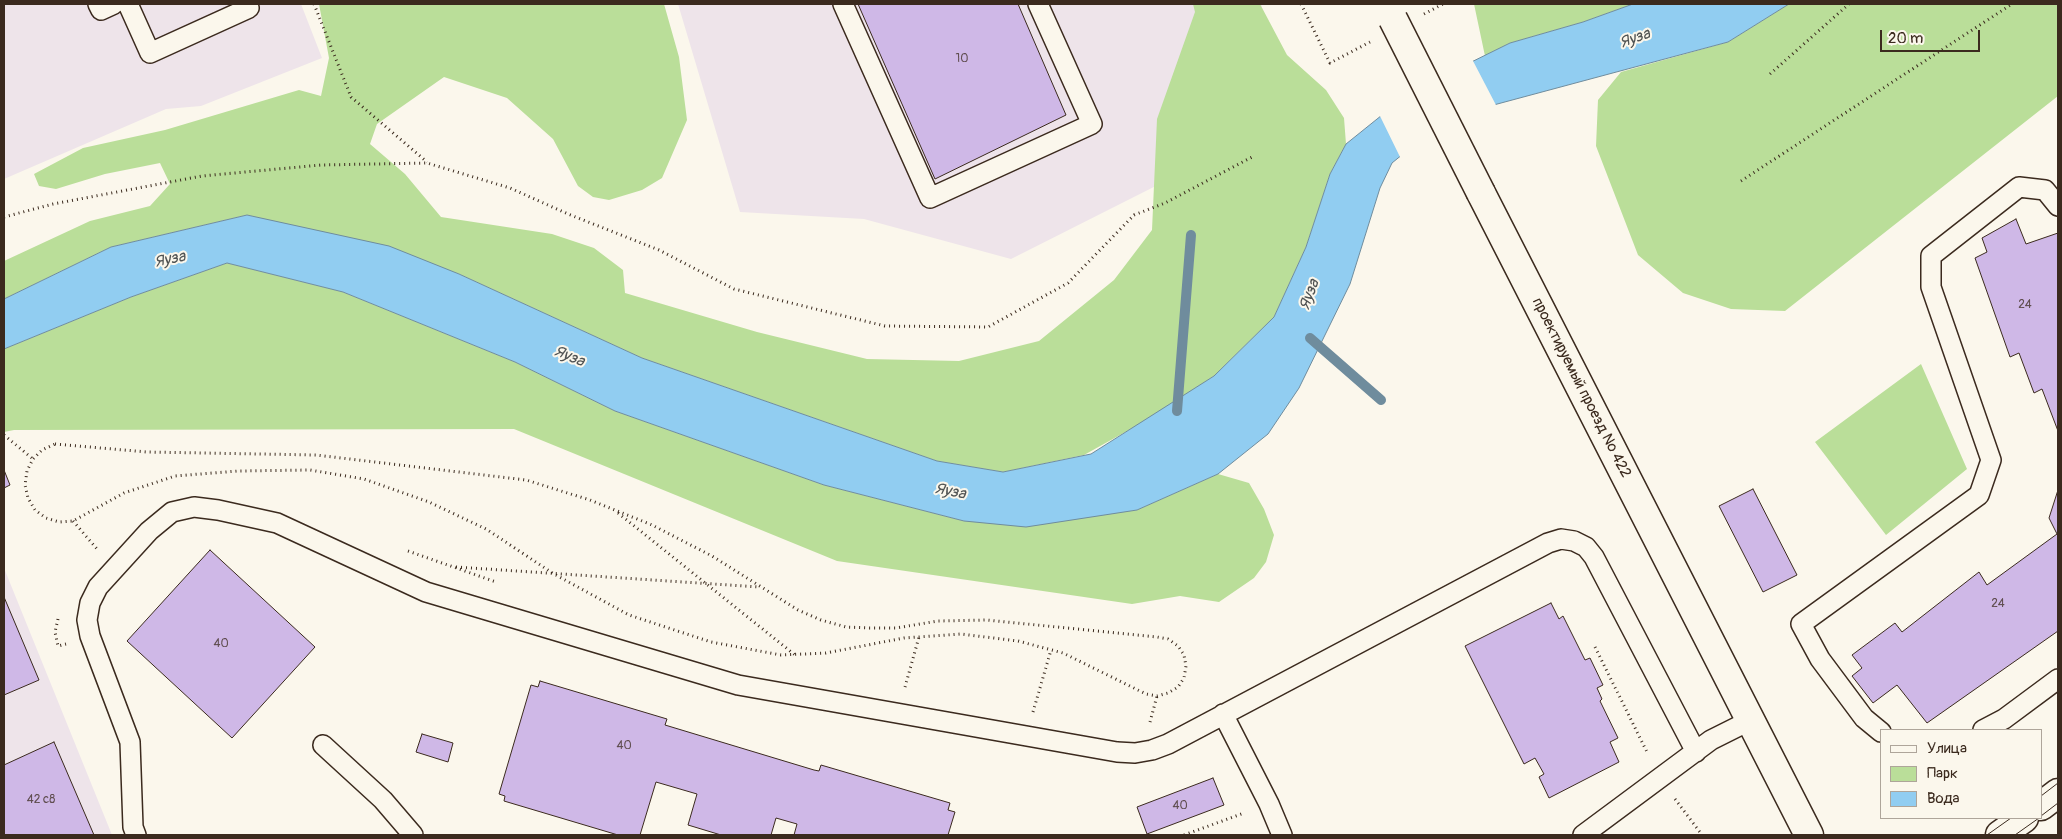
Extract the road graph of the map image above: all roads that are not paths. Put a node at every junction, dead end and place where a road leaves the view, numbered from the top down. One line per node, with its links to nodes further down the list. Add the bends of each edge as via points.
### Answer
1 (98, 4): 2 (lane, via 101,10)
2 (114, 4)
3 (128, 4): 4 (lane, via 150,53 249,8)
4 (246, 4)
5 (843, 4): 6 (lane, via 930,198 1092,124)
6 (1038, 4)
7 (1389, 12): 11 (street, проектируемый проезд № 422, bridge)
8 (2058, 206): 13 (lane, via 2045,190 2019,187 1931,256 1931,287 1991,460 1980,496 1801,624 1820,659 1864,718)
9 (2058, 679): 12 (lane, via 2004,719)
10 (1224, 714): 15 (lane, via 1548,543 1574,541 1586,547 1594,557); 20 (lane, via 1168,744 1134,753 738,685 426,592 277,523 194,508 172,512 149,531 98,587 90,603 87,620 90,636 130,742); 22 (lane)
11 (1751, 720): 15 (lane, via 1711,740); 16 (street, проектируемый проезд № 422)
12 (1985, 729)
13 (1880, 731)
14 (323, 745): 21 (lane, via 383,800)
15 (1696, 752): 23 (lane)
16 (1777, 773): 24 (street, проектируемый проезд № 422); 25 (street, проектируемый проезд № 422)
17 (2058, 793): 18 (street)
18 (2042, 805)
19 (2023, 819): 26 (street)
20 (136, 835)
21 (413, 835)
22 (1282, 835)
23 (1582, 835)
24 (1809, 835)
25 (1827, 835)
26 (2000, 835)

